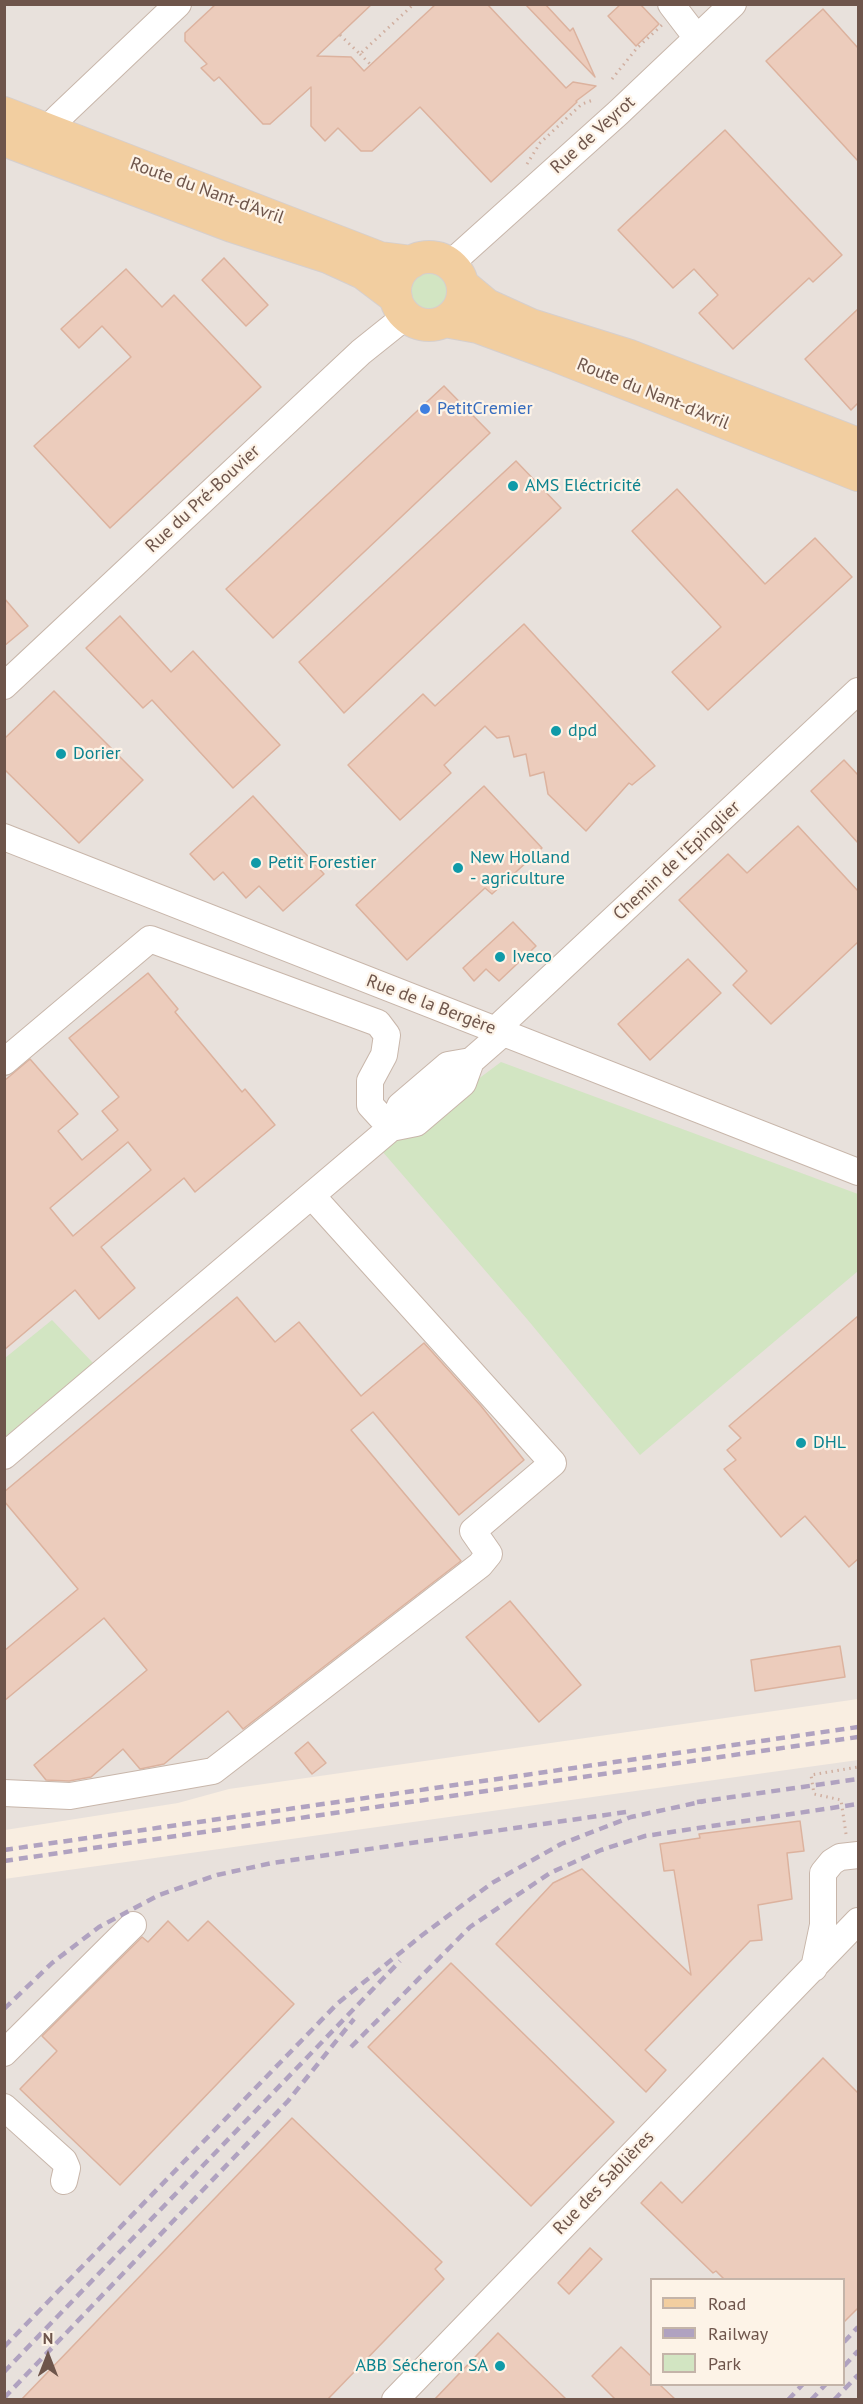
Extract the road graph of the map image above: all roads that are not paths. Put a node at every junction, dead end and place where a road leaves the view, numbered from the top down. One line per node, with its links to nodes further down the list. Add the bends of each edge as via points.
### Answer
1 (178, 4): 6 (street)
2 (733, 4): 4 (street, Rue de Veyrot)
3 (674, 8): 4 (street)
4 (697, 38): 8 (street, Rue de Veyrot)
5 (4, 112): 6 (main road, Route du Nant-d'Avril)
6 (21, 138): 7 (main road, Route du Nant-d'Avril, via 380,258); 9 (main road, Route du Nant-d'Avril, via 232,226 328,257 363,273)
7 (412, 262): 8 (main road, via 432,257); 9 (main road, via 396,283)
8 (457, 275): 10 (main road, via 461,304); 11 (main road, Route du Nant-d'Avril, via 487,305 531,325 630,356)
9 (401, 307): 10 (main road, via 421,324); 13 (street, Rue du Pré-Bouvier, via 361,352)
10 (445, 321): 12 (main road, Route du Nant-d'Avril, via 478,327 543,351)
11 (858, 444)
12 (858, 475)
13 (4, 686)
14 (858, 691): 16 (street, Chemin de l'Epinglier)
15 (4, 837): 16 (street, Rue de la Bergère)
16 (499, 1031): 18 (street, Chemin de l'Epinglier, via 471,1061 448,1065 400,1106); 19 (street, Rue de la Bergère)
17 (4, 1062): 18 (street, via 150,939 378,1023 387,1035 384,1055 370,1081 370,1105)
18 (391, 1128): 20 (street)
19 (858, 1172)
20 (312, 1196): 21 (street); 22 (street, via 553,1463 473,1531 489,1554 480,1565 213,1771 70,1796)
21 (4, 1456)
22 (4, 1793)
23 (858, 1855): 26 (street, via 840,1857 823,1873 823,1925)
24 (858, 1921): 26 (street, Rue des Sablières)
25 (133, 1925): 27 (street)
26 (814, 1968): 30 (street, Rue des Sablières, via 802,1991)
27 (4, 2053)
28 (4, 2107): 29 (street, via 64,2161)
29 (64, 2181)
30 (394, 2400)

